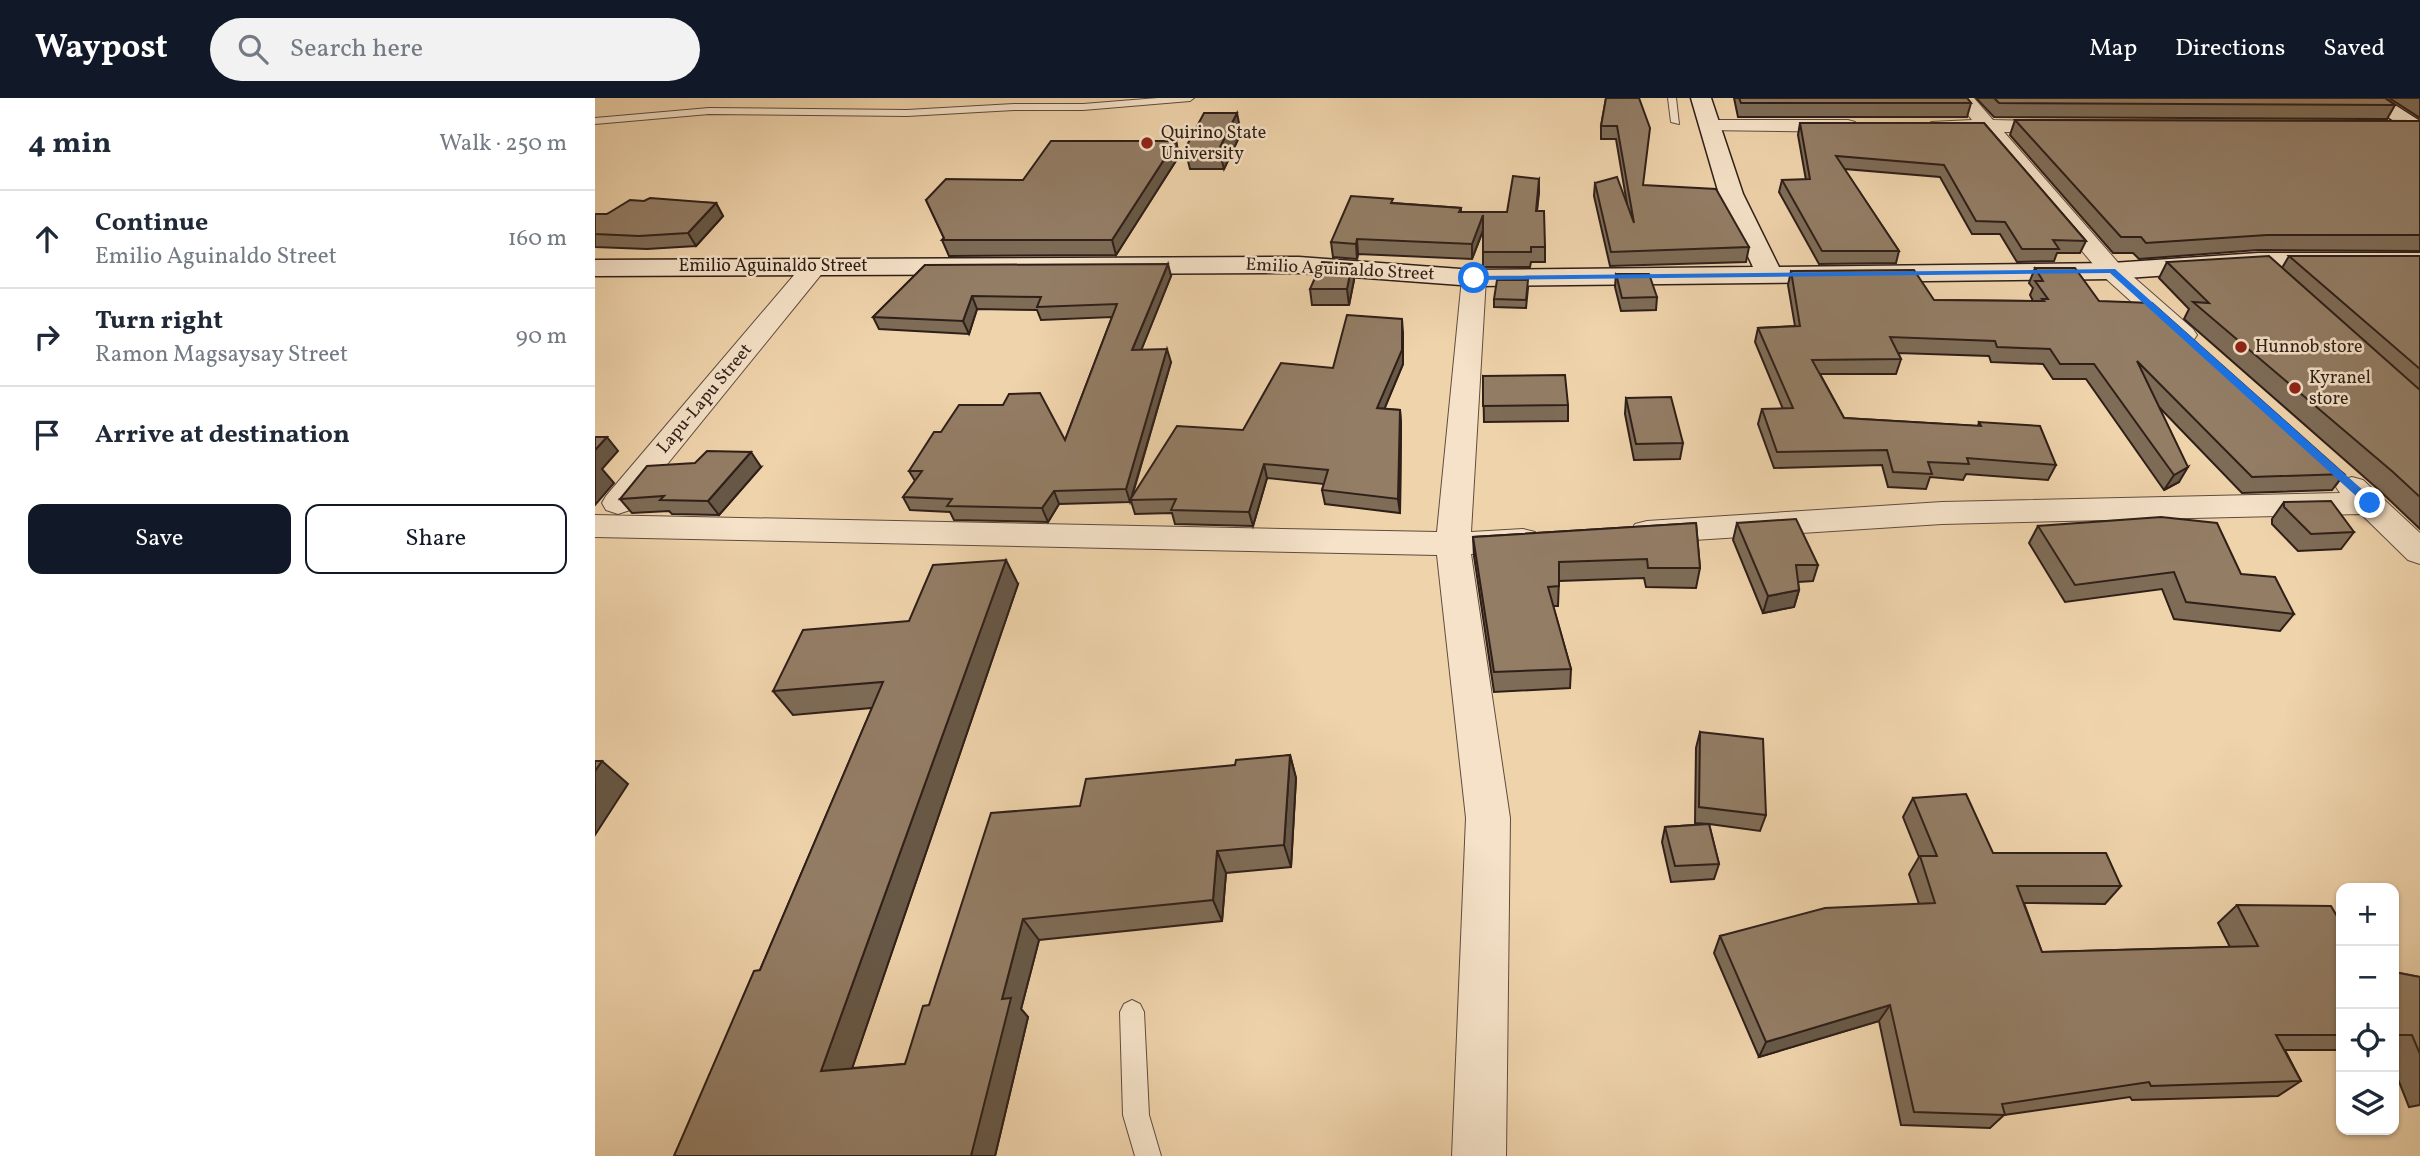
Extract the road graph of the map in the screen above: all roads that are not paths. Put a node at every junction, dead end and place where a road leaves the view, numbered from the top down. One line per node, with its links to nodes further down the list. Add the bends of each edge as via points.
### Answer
1 (1190, 98): 7 (lane, via 907,113 721,111)
2 (1672, 98): 8 (lane)
3 (1701, 98): 10 (street)
4 (1964, 98): 15 (street)
5 (2371, 98): 9 (street)
6 (2398, 98): 9 (street)
7 (595, 121)
8 (1676, 122)
9 (2418, 123): 14 (street)
10 (1710, 126): 11 (street); 21 (street, via 1731,194)
11 (1862, 126)
12 (1918, 126): 15 (street)
13 (2083, 126): 15 (street)
14 (2371, 126)
15 (1987, 127): 20 (street)
16 (2258, 261): 17 (street, Emilio Aguinaldo Street); 20 (street, Emilio Aguinaldo Street); 23 (lane)
17 (2420, 261)
18 (815, 266): 19 (street, Emilio Aguinaldo Street); 22 (street, Emilio Aguinaldo Street, via 1299,265); 27 (street, Lapu-Lapu Street)
19 (595, 268)
20 (2112, 271): 21 (street, Emilio Aguinaldo Street); 24 (street)
21 (1770, 275): 22 (street, Emilio Aguinaldo Street)
22 (1474, 278): 30 (street)
23 (2279, 279)
24 (2205, 354)
25 (2329, 466): 26 (street)
26 (2370, 503): 28 (street, via 1942,513); 31 (street)
27 (596, 528): 30 (street)
28 (1611, 534)
29 (1556, 538): 30 (street)
30 (1453, 544): 34 (street, via 1489,818)
31 (2420, 552)
32 (1132, 1012): 33 (lane, via 1136,1115)
33 (1147, 1156)
34 (1479, 1156)

